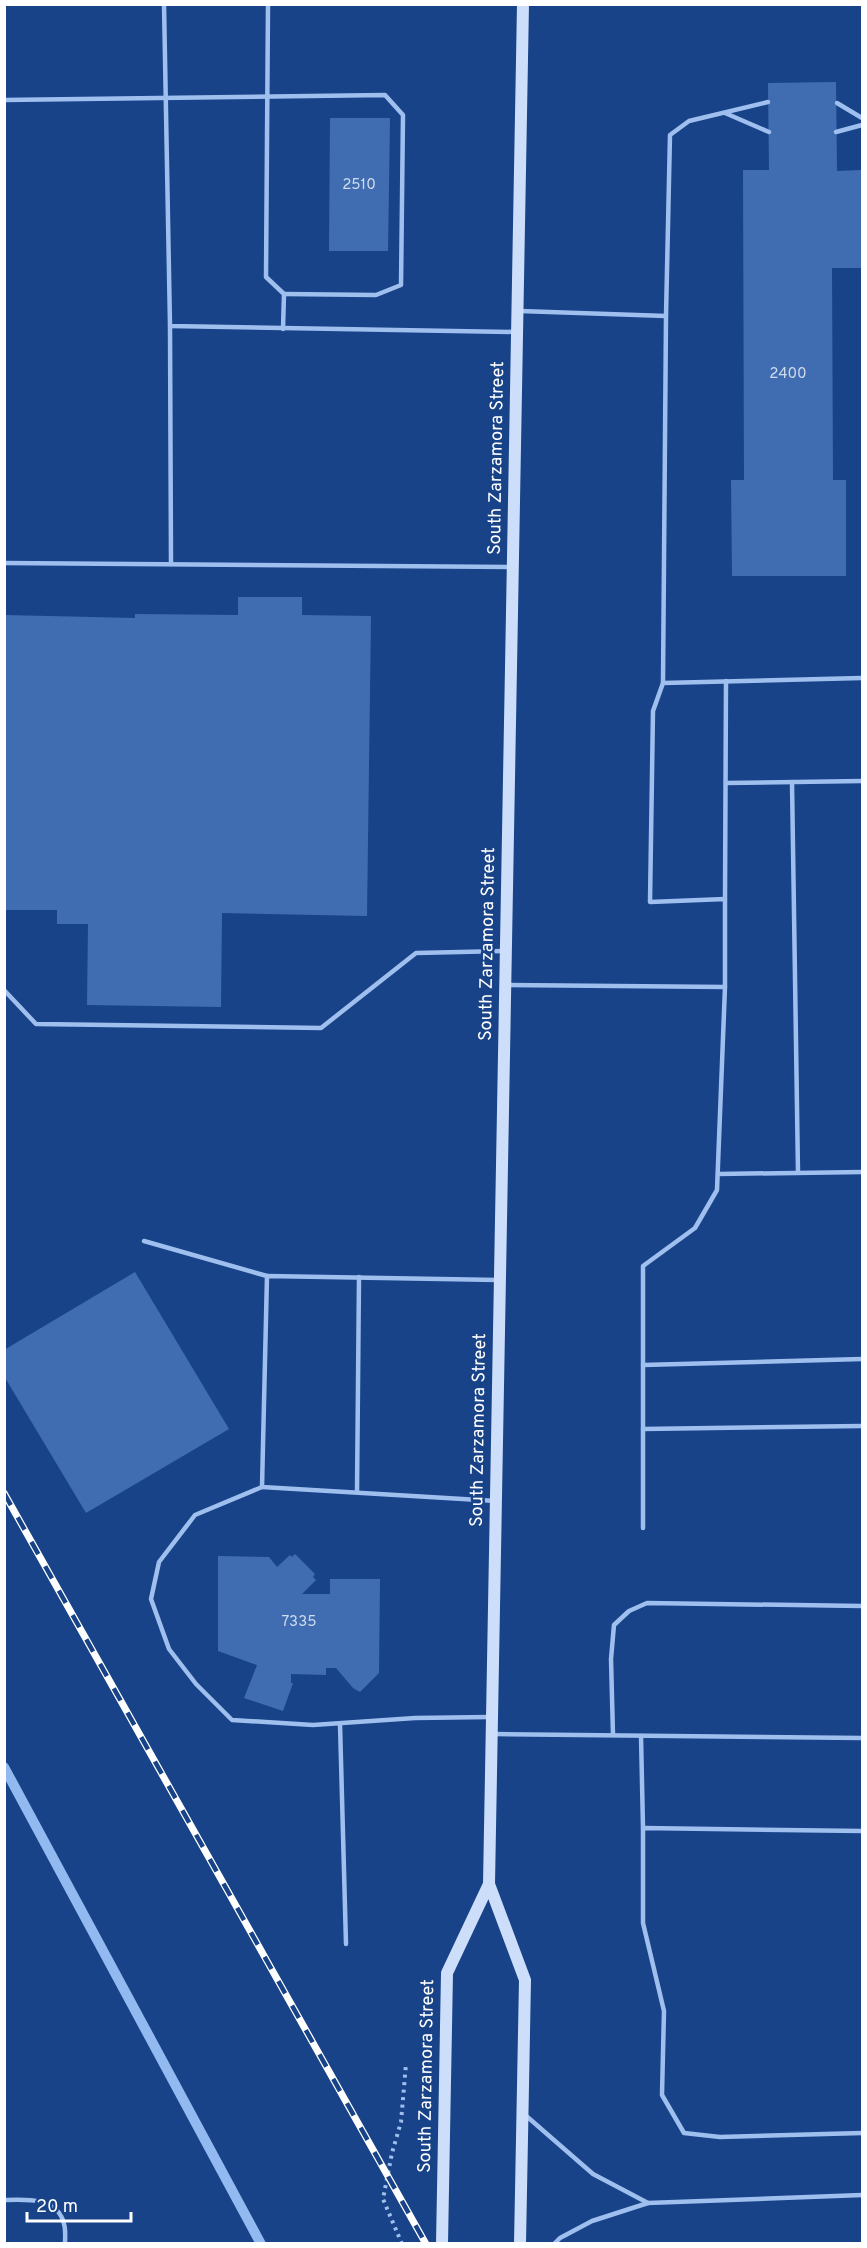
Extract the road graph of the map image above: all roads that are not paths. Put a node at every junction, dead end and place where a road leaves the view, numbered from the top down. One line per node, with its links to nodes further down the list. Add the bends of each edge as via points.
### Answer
1 (164, 4): 5 (lane)
2 (268, 4): 4 (lane)
3 (523, 4): 15 (main road, South Zarzamora Street)
4 (267, 98): 5 (lane); 14 (lane, via 266,277); 14 (lane, via 385,95 404,116 401,285 376,295)
5 (166, 99): 6 (lane); 17 (lane)
6 (4, 100)
7 (768, 102): 9 (lane)
8 (837, 103): 10 (lane)
9 (725, 113): 12 (lane); 16 (lane, via 689,121 669,135)
10 (862, 118)
11 (862, 125): 13 (lane)
12 (769, 132)
13 (836, 132)
14 (284, 294): 18 (lane)
15 (517, 311): 16 (lane); 19 (main road, South Zarzamora Street)
16 (666, 316): 25 (lane)
17 (170, 326): 18 (lane); 21 (lane)
18 (282, 329): 19 (lane)
19 (517, 332): 22 (main road, South Zarzamora Street)
20 (4, 563): 21 (lane)
21 (171, 564): 22 (lane)
22 (513, 567): 30 (main road, South Zarzamora Street)
23 (862, 678): 24 (lane)
24 (726, 681): 25 (lane); 28 (lane)
25 (663, 683): 29 (lane, via 653,711 650,902)
26 (862, 781): 27 (lane)
27 (792, 782): 28 (lane); 34 (lane)
28 (726, 783): 29 (lane)
29 (725, 899): 32 (lane)
30 (506, 951): 31 (main road, South Zarzamora Street); 33 (lane, via 416,953 321,1028 36,1024)
31 (505, 985): 32 (lane); 40 (main road, South Zarzamora Street)
32 (725, 987): 36 (lane)
33 (4, 990)
34 (798, 1172): 35 (lane); 36 (lane)
35 (862, 1172)
36 (718, 1174): 42 (lane, via 717,1191 695,1228 643,1266)
37 (144, 1241): 38 (lane)
38 (267, 1276): 39 (lane); 45 (lane)
39 (359, 1277): 40 (lane); 46 (lane)
40 (500, 1280): 47 (main road, South Zarzamora Street)
41 (862, 1359): 42 (lane)
42 (643, 1365): 44 (lane)
43 (862, 1426): 44 (lane)
44 (643, 1429): 48 (lane)
45 (262, 1487): 46 (lane); 51 (lane, via 195,1515 159,1562 151,1599 169,1649 196,1684 232,1720)
46 (357, 1492): 47 (lane)
47 (496, 1501): 50 (main road, South Zarzamora Street)
48 (643, 1528)
49 (862, 1606): 53 (lane, via 647,1604 629,1611 614,1625 610,1659)
50 (492, 1717): 51 (lane); 52 (main road, South Zarzamora Street)
51 (340, 1724): 59 (lane)
52 (492, 1734): 53 (lane); 58 (main road, South Zarzamora Street)
53 (613, 1735): 54 (lane)
54 (641, 1736): 55 (lane); 56 (lane)
55 (862, 1738)
56 (643, 1828): 57 (lane); 61 (lane, via 643,1923 664,2011 662,2095 684,2133 720,2137)
57 (862, 1831)
58 (489, 1884): 60 (main road, South Zarzamora Street, via 525,1980); 66 (main road, South Zarzamora Street, via 447,1973)
59 (345, 1944)
60 (522, 2112): 64 (lane, via 593,2174); 67 (main road, South Zarzamora Street)
61 (862, 2133)
62 (862, 2195): 64 (lane)
63 (4, 2200): 65 (lane, via 35,2199 56,2209 64,2223)
64 (648, 2203): 68 (lane, via 592,2221)
65 (65, 2244)
66 (442, 2244)
67 (520, 2244)
68 (554, 2244)

